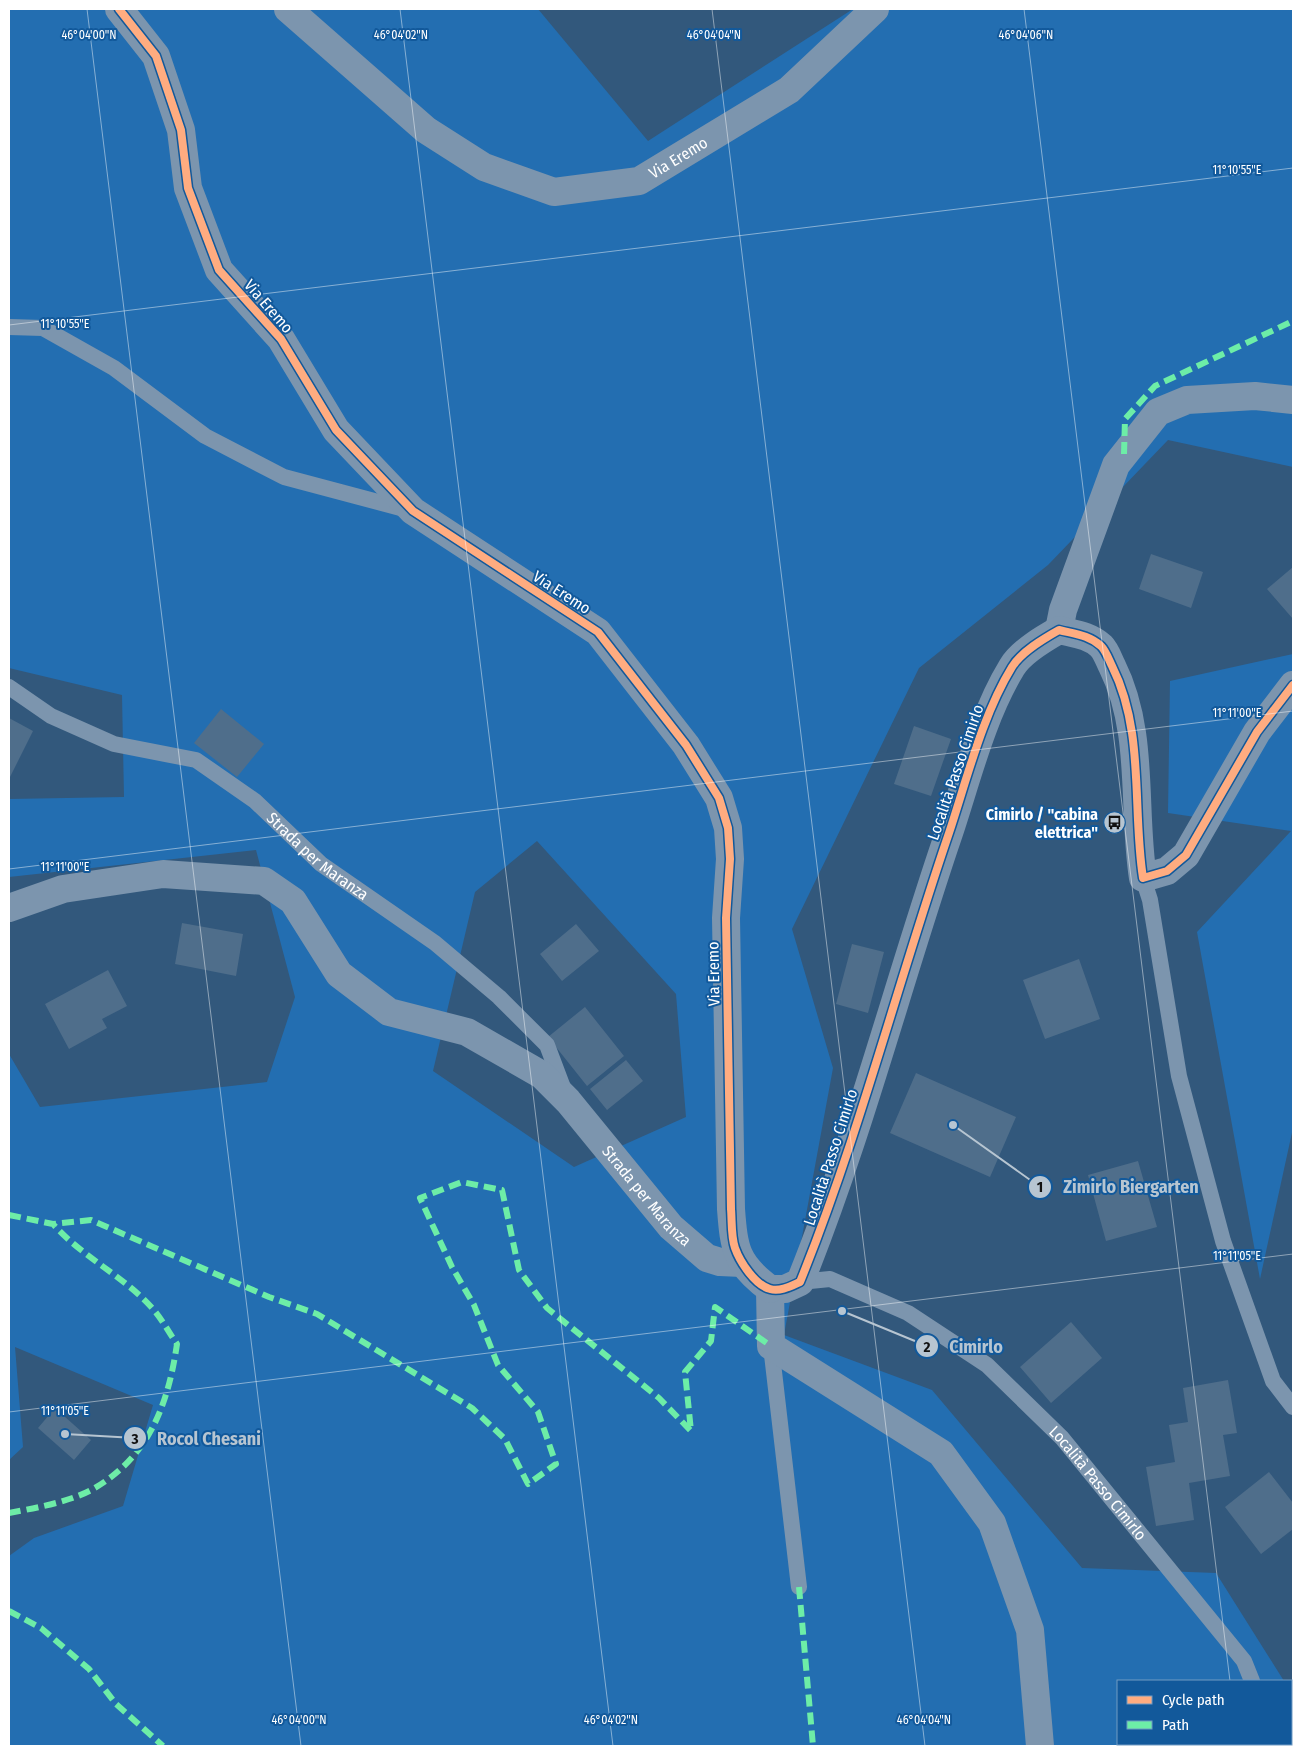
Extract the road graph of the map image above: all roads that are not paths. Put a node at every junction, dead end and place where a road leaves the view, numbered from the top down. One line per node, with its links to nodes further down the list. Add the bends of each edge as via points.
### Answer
1 (119, 9): 6 (street, Via Eremo, via 156,56 181,130 188,188 219,270 281,339 336,430)
2 (288, 9): 3 (street, Via Eremo, via 426,130 484,167 554,192 639,181 790,90)
3 (875, 9)
4 (9, 327): 6 (lane, Via Eremo, via 43,328 114,368 205,436 284,477)
5 (1293, 400): 7 (street, via 1255,396 1187,400 1158,412 1116,465 1063,610)
6 (413, 511): 13 (street, Via Eremo, via 598,632 686,745 719,798 728,828 730,859 726,918 731,1209 734,1247)
7 (1059, 630): 10 (street, via 1086,636 1103,647 1123,687 1135,756 1139,814 1137,844); 14 (street, Località Passo Cimirlo, via 1013,665 994,700 939,861 826,1219)
8 (1293, 685): 10 (street, via 1257,732 1186,855 1167,871)
9 (9, 687): 12 (lane, Strada per Maranza, via 51,716 114,744 196,760 255,801 321,864 435,943 499,997 547,1045)
10 (1142, 878): 17 (lane, via 1150,900 1179,1076 1223,1241 1273,1381)
11 (9, 908): 12 (street, Strada per Maranza, via 63,889 163,874 264,881 293,901 339,974 389,1012 467,1032 542,1075)
12 (568, 1101): 13 (street, Strada per Maranza, via 671,1227 707,1258)
13 (742, 1262): 15 (street, Via Eremo, via 756,1279)
14 (800, 1282): 15 (street, Località Passo Cimirlo, via 786,1289); 19 (lane, Località Passo Cimirlo, via 830,1279 908,1313 987,1366 1068,1446 1244,1661)
15 (770, 1289): 16 (street)
16 (770, 1346): 18 (lane); 20 (street, via 941,1453 992,1523 1030,1630)
17 (1293, 1407)
18 (799, 1587)
19 (1252, 1680)
20 (1040, 1746)

